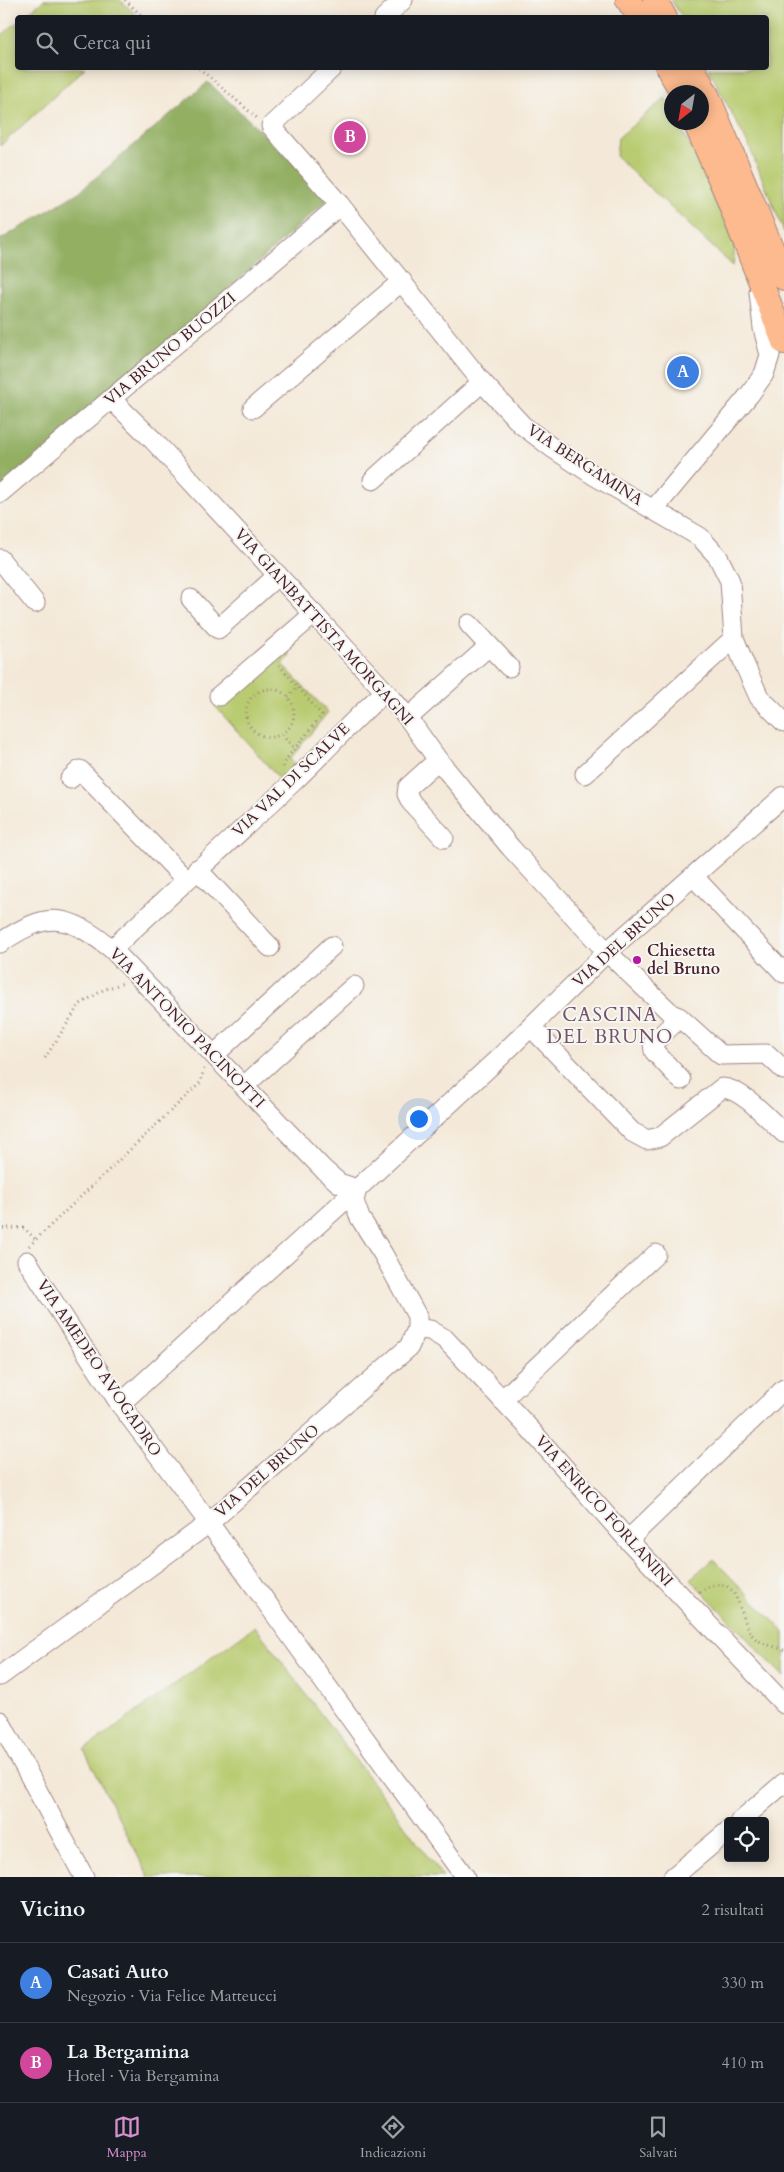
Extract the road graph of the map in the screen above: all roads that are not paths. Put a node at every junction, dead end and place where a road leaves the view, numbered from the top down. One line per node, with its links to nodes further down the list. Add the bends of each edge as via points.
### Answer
1 (403, 0): 4 (street)
2 (628, 0): 5 (main road)
3 (655, 0): 6 (main road)
4 (387, 15)
5 (638, 15)
6 (663, 15)
7 (330, 70): 12 (street, VIA BERGAMINA, via 271,126)
8 (669, 70): 10 (main road)
9 (694, 70): 14 (main road, via 716,114)
10 (678, 85)
11 (698, 130): 13 (main road)
12 (340, 205): 15 (street, VIA BERGAMINA); 18 (street, VIA BRUNO BUOZZI)
13 (759, 276): 16 (main road); 22 (street, via 763,328 770,355 764,374)
14 (784, 278)
15 (402, 280): 17 (street, VIA BERGAMINA); 19 (street)
16 (784, 342)
17 (482, 382): 20 (street); 22 (street, VIA BERGAMINA, via 522,425 551,447)
18 (111, 399): 21 (street, VIA BRUNO BUOZZI); 24 (street, VIA GIANBATTISTA MORGAGNI)
19 (253, 408)
20 (373, 480)
21 (0, 493)
22 (654, 509): 29 (street, VIA BERGAMINA, via 700,537 718,556 730,581)
23 (0, 559): 26 (street)
24 (278, 575): 25 (street, via 218,629); 27 (street, VIA GIANBATTISTA MORGAGNI)
25 (191, 599)
26 (35, 603)
27 (314, 614): 32 (street, VIA GIANBATTISTA MORGAGNI); 33 (street)
28 (469, 624): 30 (street)
29 (734, 638): 35 (street, VIA BERGAMINA, via 759,697); 37 (street)
30 (488, 646): 31 (street); 34 (street)
31 (509, 667)
32 (385, 692): 34 (street, VIA GIANBATTISTA MORGAGNI); 41 (street, VIA VAL DI SCALVE)
33 (219, 696)
34 (408, 718): 36 (street, VIA GIANBATTISTA MORGAGNI)
35 (784, 722)
36 (438, 760): 40 (street, via 408,787 407,794); 47 (street, VIA GIANBATTISTA MORGAGNI, via 511,848)
37 (585, 774)
38 (70, 779): 41 (street, via 80,770)
39 (784, 796): 42 (street, VIA DEL BRUNO)
40 (444, 838)
41 (192, 875): 45 (street); 46 (street, VIA VAL DI SCALVE)
42 (694, 877): 47 (street, VIA DEL BRUNO); 48 (street)
43 (0, 943): 46 (street, VIA ANTONIO PACINOTTI, via 38,922 54,920 74,923)
44 (332, 946): 52 (street)
45 (270, 947)
46 (112, 949): 52 (street, VIA ANTONIO PACINOTTI)
47 (607, 952): 50 (street, VIA GIANBATTISTA MORGAGNI); 51 (street, VIA DEL BRUNO)
48 (784, 973)
49 (354, 986): 55 (street)
50 (673, 1015): 53 (street, VIA GIANBATTISTA MORGAGNI, via 720,1055 767,1054); 54 (street, via 672,1024 653,1043 654,1051)
51 (531, 1027): 56 (street, via 632,1132 647,1140 660,1137 722,1088 732,1088); 57 (street, VIA DEL BRUNO)
52 (214, 1054): 55 (street, VIA ANTONIO PACINOTTI)
53 (784, 1070)
54 (680, 1080)
55 (244, 1086): 57 (street, VIA ANTONIO PACINOTTI, via 324,1170 339,1183)
56 (784, 1133)
57 (357, 1189): 60 (street, via 354,1201 360,1218 417,1316); 63 (street, VIA DEL BRUNO)
58 (656, 1254): 62 (street)
59 (27, 1261): 63 (street, VIA AMEDEO AVOGADRO)
60 (417, 1328): 62 (street, VIA ENRICO FORLANINI, via 430,1330 445,1339); 64 (street, VIA DEL BRUNO, via 409,1347)
61 (784, 1389): 65 (street)
62 (502, 1400): 65 (street, VIA ENRICO FORLANINI)
63 (120, 1404): 64 (street, VIA AMEDEO AVOGADRO)
64 (209, 1523): 66 (street); 73 (street, VIA DEL BRUNO)
65 (628, 1540): 67 (street, VIA ENRICO FORLANINI)
66 (0, 1676)
67 (784, 1704)
68 (0, 1721): 72 (street)
69 (784, 1783): 70 (street)
70 (745, 1817)
71 (724, 1834): 74 (street)
72 (84, 1877)
73 (464, 1877)
74 (674, 1877)

